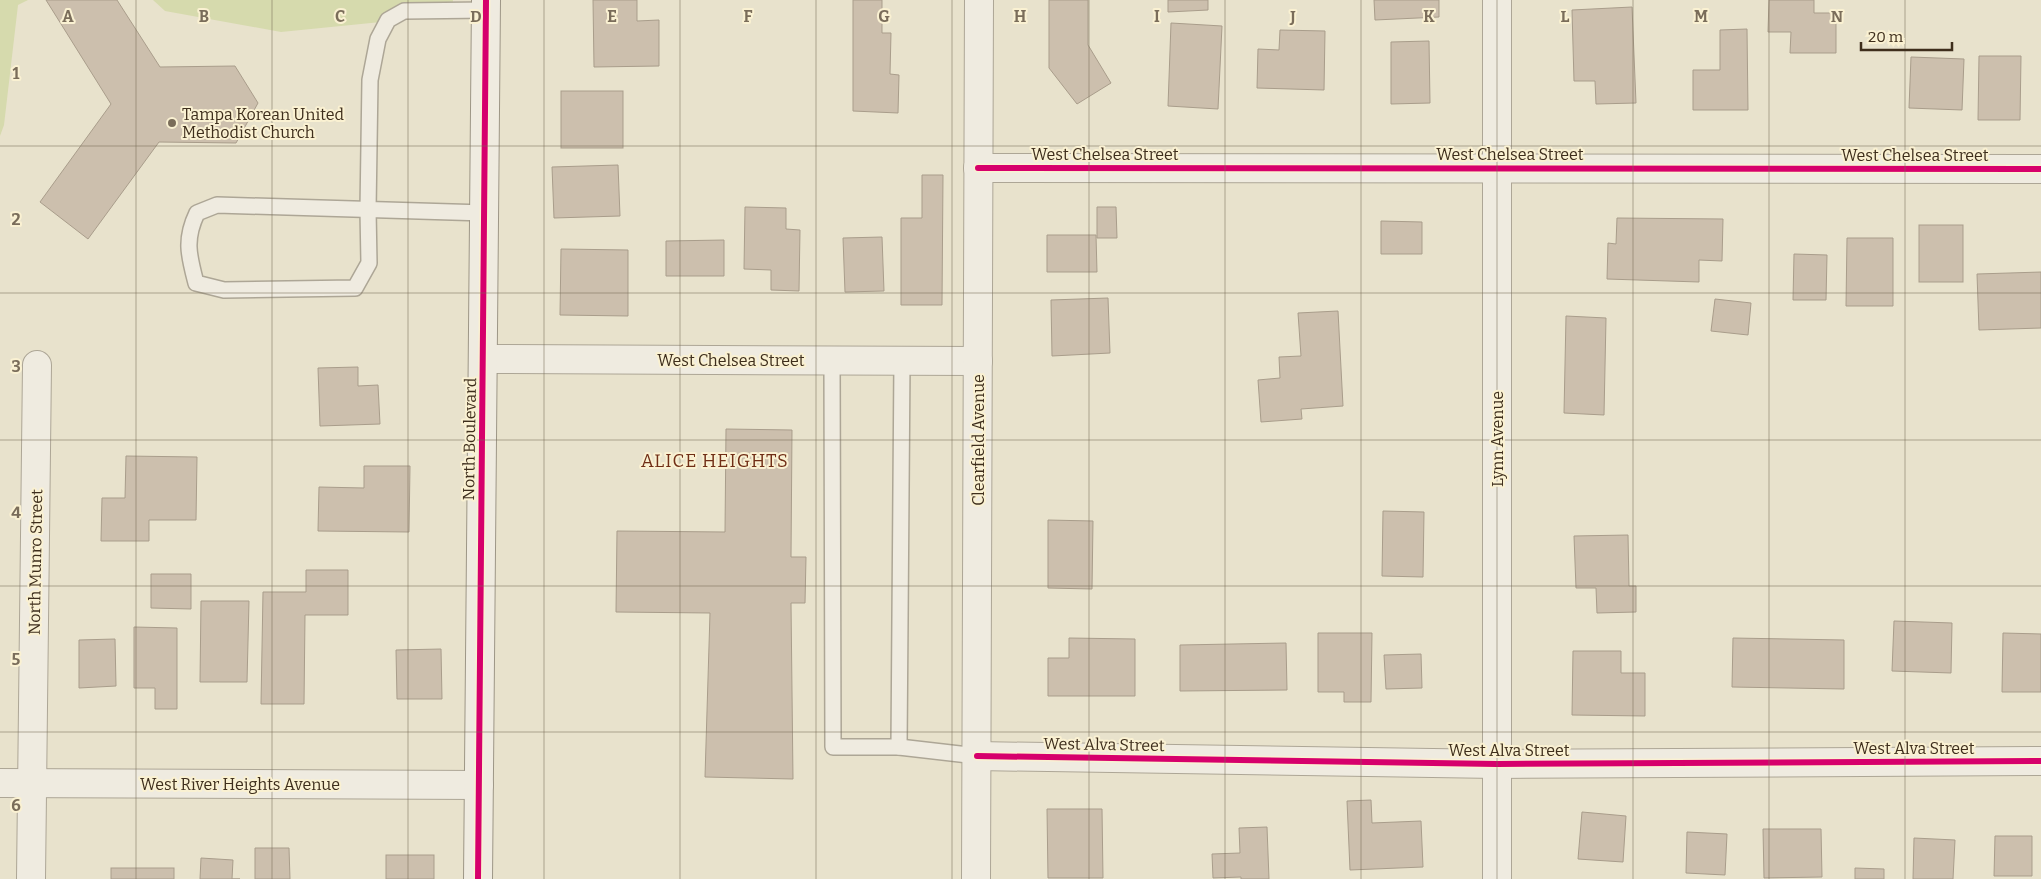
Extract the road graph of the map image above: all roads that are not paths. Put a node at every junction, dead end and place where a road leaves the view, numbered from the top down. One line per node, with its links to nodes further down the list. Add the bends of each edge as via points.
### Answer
1 (979, 0): 4 (street, Clearfield Avenue)
2 (1497, 0): 5 (street, Lynn Avenue)
3 (486, 5): 7 (lane, via 404,11 388,20 378,39 370,80); 8 (street, North Boulevard)
4 (978, 168): 5 (street, West Chelsea Street); 12 (street, Clearfield Avenue)
5 (1496, 168): 6 (street, West Chelsea Street); 17 (street, Lynn Avenue)
6 (2041, 169)
7 (368, 210): 7 (lane, via 217,205 197,213 190,228 189,254 196,283 224,290 355,288 369,262); 8 (lane)
8 (485, 213): 9 (street, North Boulevard)
9 (484, 359): 10 (street, West Chelsea Street); 20 (street, North Boulevard)
10 (832, 360): 11 (street, West Chelsea Street); 14 (lane, via 833,747)
11 (902, 360): 12 (street, West Chelsea Street); 14 (lane)
12 (978, 361): 15 (street, Clearfield Avenue)
13 (38, 364): 19 (street, North Munro Street)
14 (898, 746): 15 (lane)
15 (977, 756): 17 (street, West Alva Street); 23 (street, Clearfield Avenue)
16 (2041, 761): 17 (street, West Alva Street)
17 (1497, 764): 24 (street, Lynn Avenue)
18 (0, 783): 19 (street, West River Heights Avenue)
19 (32, 784): 20 (street, West River Heights Avenue); 21 (street, North Munro Street)
20 (479, 785): 22 (street, North Boulevard)
21 (31, 879)
22 (478, 879)
23 (976, 879)
24 (1497, 879)

